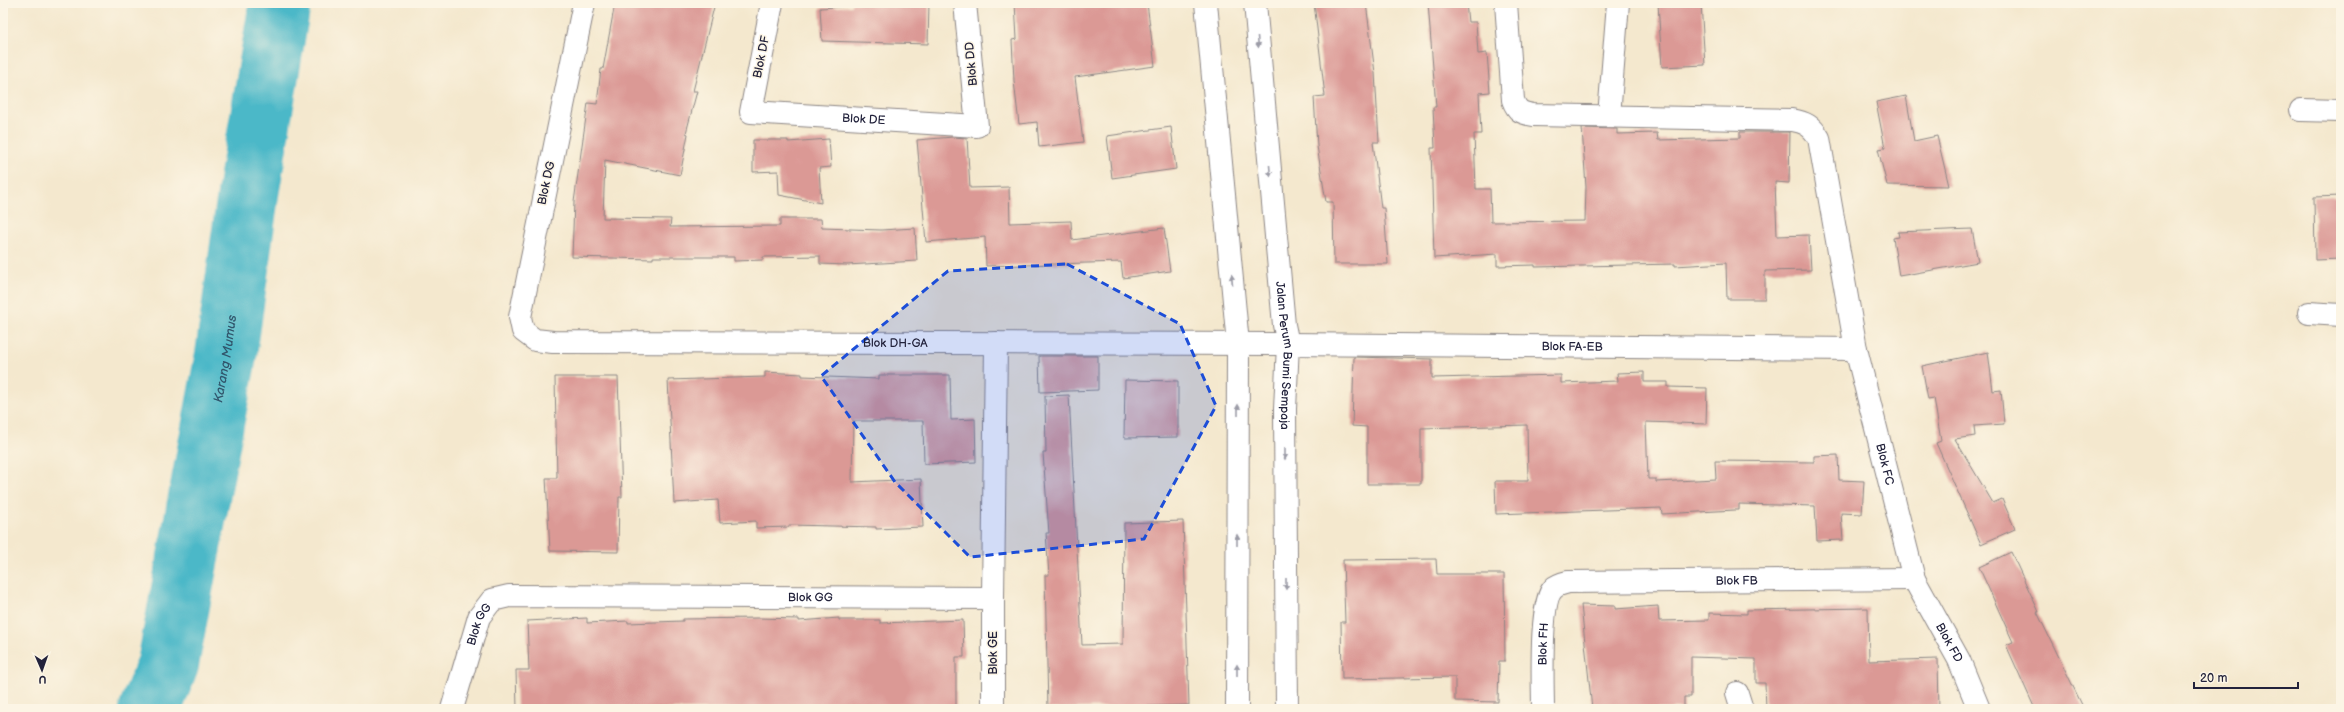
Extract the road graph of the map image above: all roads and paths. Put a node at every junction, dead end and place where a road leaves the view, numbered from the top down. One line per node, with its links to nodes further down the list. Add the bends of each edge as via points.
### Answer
1 (584, 3): 15 (street, Blok DG, via 520,317 523,331 534,340)
2 (772, 3): 10 (street, Blok DF)
3 (965, 3): 12 (street, Blok DD)
4 (1206, 3): 17 (street, one-way to 4)
5 (1255, 3): 18 (street, Jalan Perum Bumi Sempaja, one-way to 18)
6 (1506, 3): 11 (street, Blok FC, via 1513,100 1516,108 1522,114 1533,116)
7 (1618, 3): 11 (street)
8 (2301, 110): 9 (street)
9 (2341, 111)
10 (751, 112): 12 (street, Blok DE)
11 (1609, 116): 19 (street, Blok FC, via 1792,120 1805,122 1814,130 1819,138)
12 (977, 126)
13 (2309, 313): 14 (street)
14 (2341, 315)
15 (553, 342): 16 (street, Blok DH-GA)
16 (996, 344): 17 (street, Blok DH-GA); 22 (street)
17 (1238, 344): 18 (street, Blok FA-EB); 25 (street, one-way to 17)
18 (1288, 344): 19 (street, Blok FA-EB); 26 (street, Jalan Perum Bumi Sempaja, one-way to 26, via 1285,409)
19 (1856, 349): 20 (street, Blok FC)
20 (1914, 579): 21 (street, Blok FB, via 1568,582); 28 (street, Blok FD, via 1959,660)
21 (1559, 585): 27 (street, Blok FH, via 1553,588 1548,598 1544,616)
22 (993, 598): 23 (street, Blok GG, via 509,596 492,600 479,617); 24 (street, Blok GE)
23 (452, 709)
24 (993, 709)
25 (1237, 709)
26 (1287, 709)
27 (1543, 709)
28 (1979, 709)

